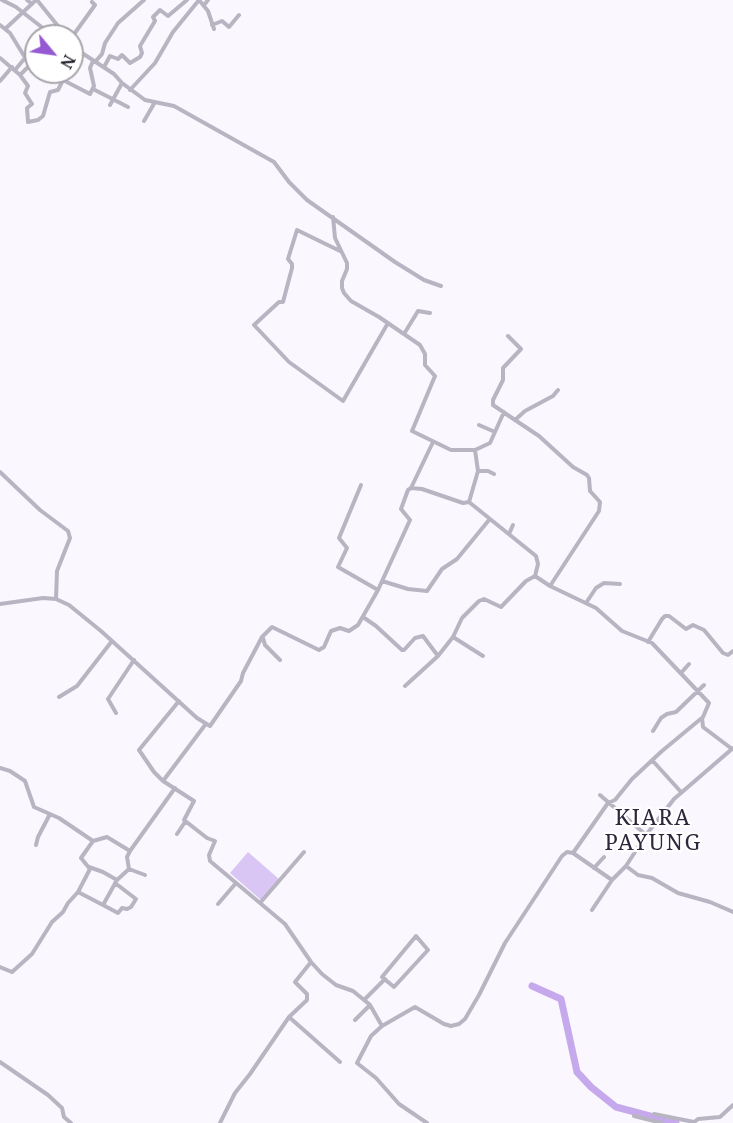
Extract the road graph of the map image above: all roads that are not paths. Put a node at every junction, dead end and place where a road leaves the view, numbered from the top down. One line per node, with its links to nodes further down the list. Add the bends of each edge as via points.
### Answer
1 (2, 0): 10 (street)
2 (27, 0): 8 (street)
3 (37, 0): 8 (street); 13 (street)
4 (144, 0): 21 (street, via 118,22 102,54)
5 (187, 0): 22 (street, via 168,16 160,10 153,17 155,21 140,46 140,57 130,63 122,55 118,59 110,56)
6 (208, 0): 9 (street)
7 (91, 1): 14 (street, via 94,5)
8 (32, 4): 10 (street)
9 (204, 5): 11 (street, via 213,27 222,21 229,27); 33 (street, via 198,0 155,63)
10 (23, 13): 12 (street); 16 (street)
11 (239, 15)
12 (37, 24)
13 (56, 24)
14 (81, 24)
15 (0, 25): 16 (street)
16 (5, 29): 19 (street)
17 (84, 52): 21 (street)
18 (0, 57): 23 (street)
19 (24, 57)
20 (24, 59): 23 (street)
21 (94, 61): 22 (street); 32 (street, via 90,68)
22 (104, 67): 28 (street)
23 (13, 68): 25 (street); 27 (street)
24 (24, 71): 25 (street)
25 (20, 75): 26 (street)
26 (24, 80)
27 (0, 81)
28 (122, 83): 33 (street); 34 (street)
29 (27, 84): 30 (street, via 25,93 32,104 27,108 28,122 43,116 50,92 58,90)
30 (61, 84)
31 (72, 84): 32 (street, via 88,94)
32 (93, 89): 34 (street)
33 (130, 90): 35 (street)
34 (113, 98): 36 (street); 37 (street)
35 (155, 102): 38 (street); 39 (street, via 180,110 274,162 300,194)
36 (110, 105)
37 (128, 107)
38 (144, 121)
39 (333, 217): 40 (street); 41 (street, via 414,274)
40 (340, 251): 43 (street, via 347,263 342,281 344,293); 43 (street, via 297,230 288,259 292,268 283,302 255,325 289,362 343,400)
41 (441, 286)
42 (430, 313): 44 (street, via 418,312)
43 (388, 323): 44 (street)
44 (404, 334): 51 (street, via 423,348 425,365 435,376 411,430)
45 (508, 336): 47 (street, via 521,349 503,368 503,380 492,402)
46 (558, 390): 48 (street)
47 (504, 412): 48 (street); 50 (street)
48 (515, 420): 65 (street, via 587,475 590,491 600,502 599,511)
49 (480, 425): 50 (street)
50 (495, 432): 52 (street, via 490,443)
51 (433, 442): 52 (street, via 452,450); 57 (street)
52 (475, 450): 53 (street)
53 (478, 471): 55 (street); 58 (street)
54 (0, 472): 67 (street, via 68,531 70,538 57,571)
55 (494, 474)
56 (361, 485): 66 (street, via 339,538 347,548 338,567)
57 (411, 488): 58 (street); 63 (street, via 401,509 410,520)
58 (469, 502): 59 (street)
59 (489, 520): 61 (street); 63 (street, via 457,559 442,569 426,592)
60 (513, 525): 61 (street)
61 (509, 534): 62 (street, via 536,556)
62 (535, 576): 65 (street); 72 (street, via 501,607 481,599 462,618)
63 (382, 581): 66 (street)
64 (620, 584): 68 (street, via 596,588)
65 (549, 586): 68 (street)
66 (378, 590): 70 (street)
67 (56, 599): 69 (street); 73 (street, via 76,610)
68 (586, 603): 74 (street, via 622,631)
69 (0, 604)
70 (363, 618): 71 (street, via 349,631 331,631 319,650 273,627); 76 (street, via 402,650 423,636)
71 (262, 637): 79 (street); 89 (street, via 241,681 211,725)
72 (453, 638): 76 (street); 77 (street)
73 (112, 641): 78 (street); 85 (street, via 77,686)
74 (648, 642): 75 (street, via 662,619 669,616 686,629 693,626 704,630 723,653); 81 (street)
75 (733, 651)
76 (438, 656): 83 (street)
77 (483, 656)
78 (134, 660): 86 (street); 87 (street, via 108,699)
79 (279, 660)
80 (689, 664): 81 (street)
81 (681, 673): 84 (street)
82 (704, 685): 84 (street)
83 (405, 686)
84 (698, 690): 88 (street, via 709,703); 90 (street, via 676,712 661,718)
85 (59, 697)
86 (179, 701): 89 (street); 93 (street)
87 (116, 713)
88 (702, 717): 92 (street, via 703,727); 94 (street)
89 (205, 724): 96 (street)
90 (653, 731)
91 (135, 746): 93 (street)
92 (732, 749): 98 (street)
93 (139, 750): 96 (street)
94 (652, 760): 98 (street); 100 (street)
95 (0, 768): 101 (street, via 26,781 34,807)
96 (163, 781): 97 (street)
97 (175, 788): 102 (street, via 194,801 183,819); 107 (street)
98 (681, 792): 104 (street)
99 (600, 795): 100 (street)
100 (608, 803): 104 (street); 109 (street)
101 (50, 814): 105 (street); 106 (street)
102 (185, 822): 103 (street); 118 (street, via 215,841 210,861)
103 (177, 834)
104 (646, 835): 111 (street)
105 (93, 841): 107 (street, via 107,837); 112 (street, via 80,860)
106 (36, 845)
107 (130, 850): 114 (street)
108 (304, 852): 120 (street)
109 (573, 853): 113 (street); 132 (street, via 562,855 539,890 505,943 465,1019 451,1026 415,1007)
110 (604, 857): 113 (street)
111 (626, 866): 116 (street); 124 (street, via 678,892)
112 (89, 867): 117 (street); 119 (street)
113 (594, 868): 116 (street)
114 (129, 869): 115 (street); 117 (street)
115 (145, 875)
116 (612, 880): 123 (street)
117 (116, 882): 121 (street); 121 (street, via 135,899 131,908 122,908 118,913)
118 (236, 883): 120 (street); 122 (street)
119 (78, 892): 121 (street); 126 (street, via 52,922 32,954 12,972)
120 (260, 903): 125 (street, via 285,924)
121 (103, 904)
122 (218, 904)
123 (592, 910)
124 (733, 912)
125 (311, 962): 128 (street, via 336,985); 130 (street, via 295,982 307,994 306,1000)
126 (0, 967)
127 (385, 979): 127 (street, via 382,977 416,936 429,950 394,987); 128 (street)
128 (364, 1000): 129 (street)
129 (370, 1005): 131 (street); 132 (street)
130 (289, 1017): 134 (street); 139 (street, via 235,1093)
131 (355, 1020)
132 (382, 1026): 140 (street, via 366,1043 357,1063 399,1104)
133 (0, 1062): 138 (street, via 48,1095)
134 (340, 1062)
135 (733, 1105): 142 (street, via 720,1117)
136 (654, 1114): 142 (street)
137 (634, 1116): 141 (street)
138 (71, 1123)
139 (220, 1123)
140 (427, 1123)
141 (662, 1123)
142 (693, 1123)

